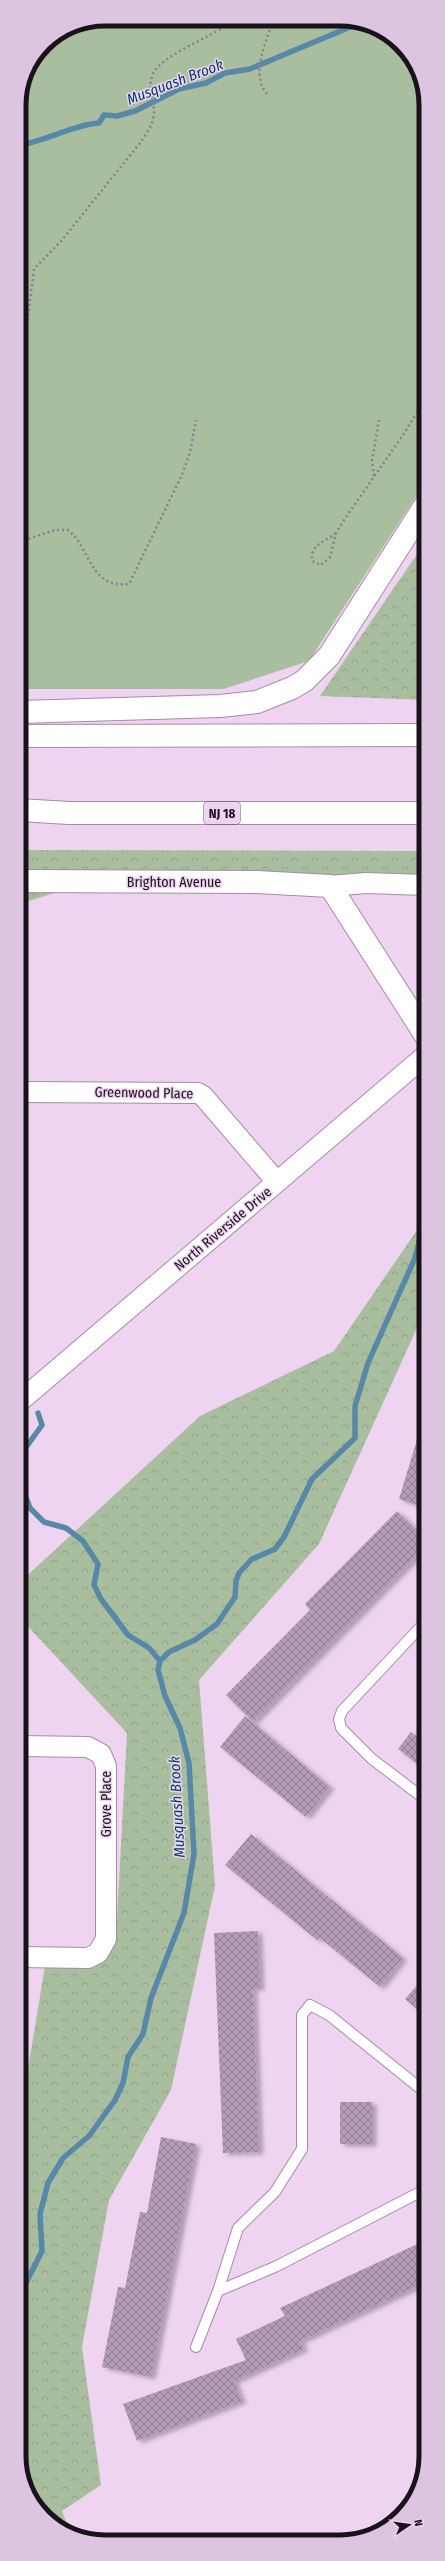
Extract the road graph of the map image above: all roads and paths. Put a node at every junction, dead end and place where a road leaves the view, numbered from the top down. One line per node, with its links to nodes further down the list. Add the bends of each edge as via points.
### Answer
1 (226, 26): 4 (path, via 158,65 152,76 153,105 150,126 140,143 62,240 34,269)
2 (271, 26): 3 (path, via 260,62 260,84)
3 (267, 94)
4 (26, 322)
5 (419, 408): 8 (path)
6 (196, 420): 11 (path, via 190,452 182,475 129,584 102,578 68,530 55,530)
7 (378, 420): 8 (path, via 372,462)
8 (374, 476): 10 (path)
9 (419, 515): 12 (main road, via 329,656 304,681 292,688 257,702 220,706)
10 (336, 533): 10 (path, via 316,545 311,555 315,564 321,565 330,557)
11 (26, 540)
12 (26, 712)
13 (419, 735): 14 (main road)
14 (26, 736)
15 (26, 810): 16 (main road, NJ 18, via 69,813)
16 (419, 812)
17 (26, 881): 19 (main road, Brighton Avenue, via 257,882)
18 (419, 885): 19 (street, Brighton Avenue, via 366,883)
19 (330, 886): 20 (main road)
20 (419, 1025)
21 (419, 1062): 23 (street, North Riverside Drive)
22 (26, 1092): 23 (street, Greenwood Place, via 198,1092)
23 (277, 1182): 24 (street, North Riverside Drive)
24 (26, 1396)
25 (419, 1628): 27 (lane, via 342,1711 339,1719 341,1728 372,1759)
26 (26, 1746): 28 (street, Grove Place, via 88,1747 104,1759 106,1766 106,1939 98,1953 88,1958)
27 (419, 1795)
28 (26, 1957)
29 (419, 2087): 31 (lane, via 329,2016 310,2005 302,2015 302,2149 275,2192 238,2228)
30 (419, 2193): 31 (lane, via 277,2266)
31 (218, 2291): 32 (lane)
32 (196, 2347)

